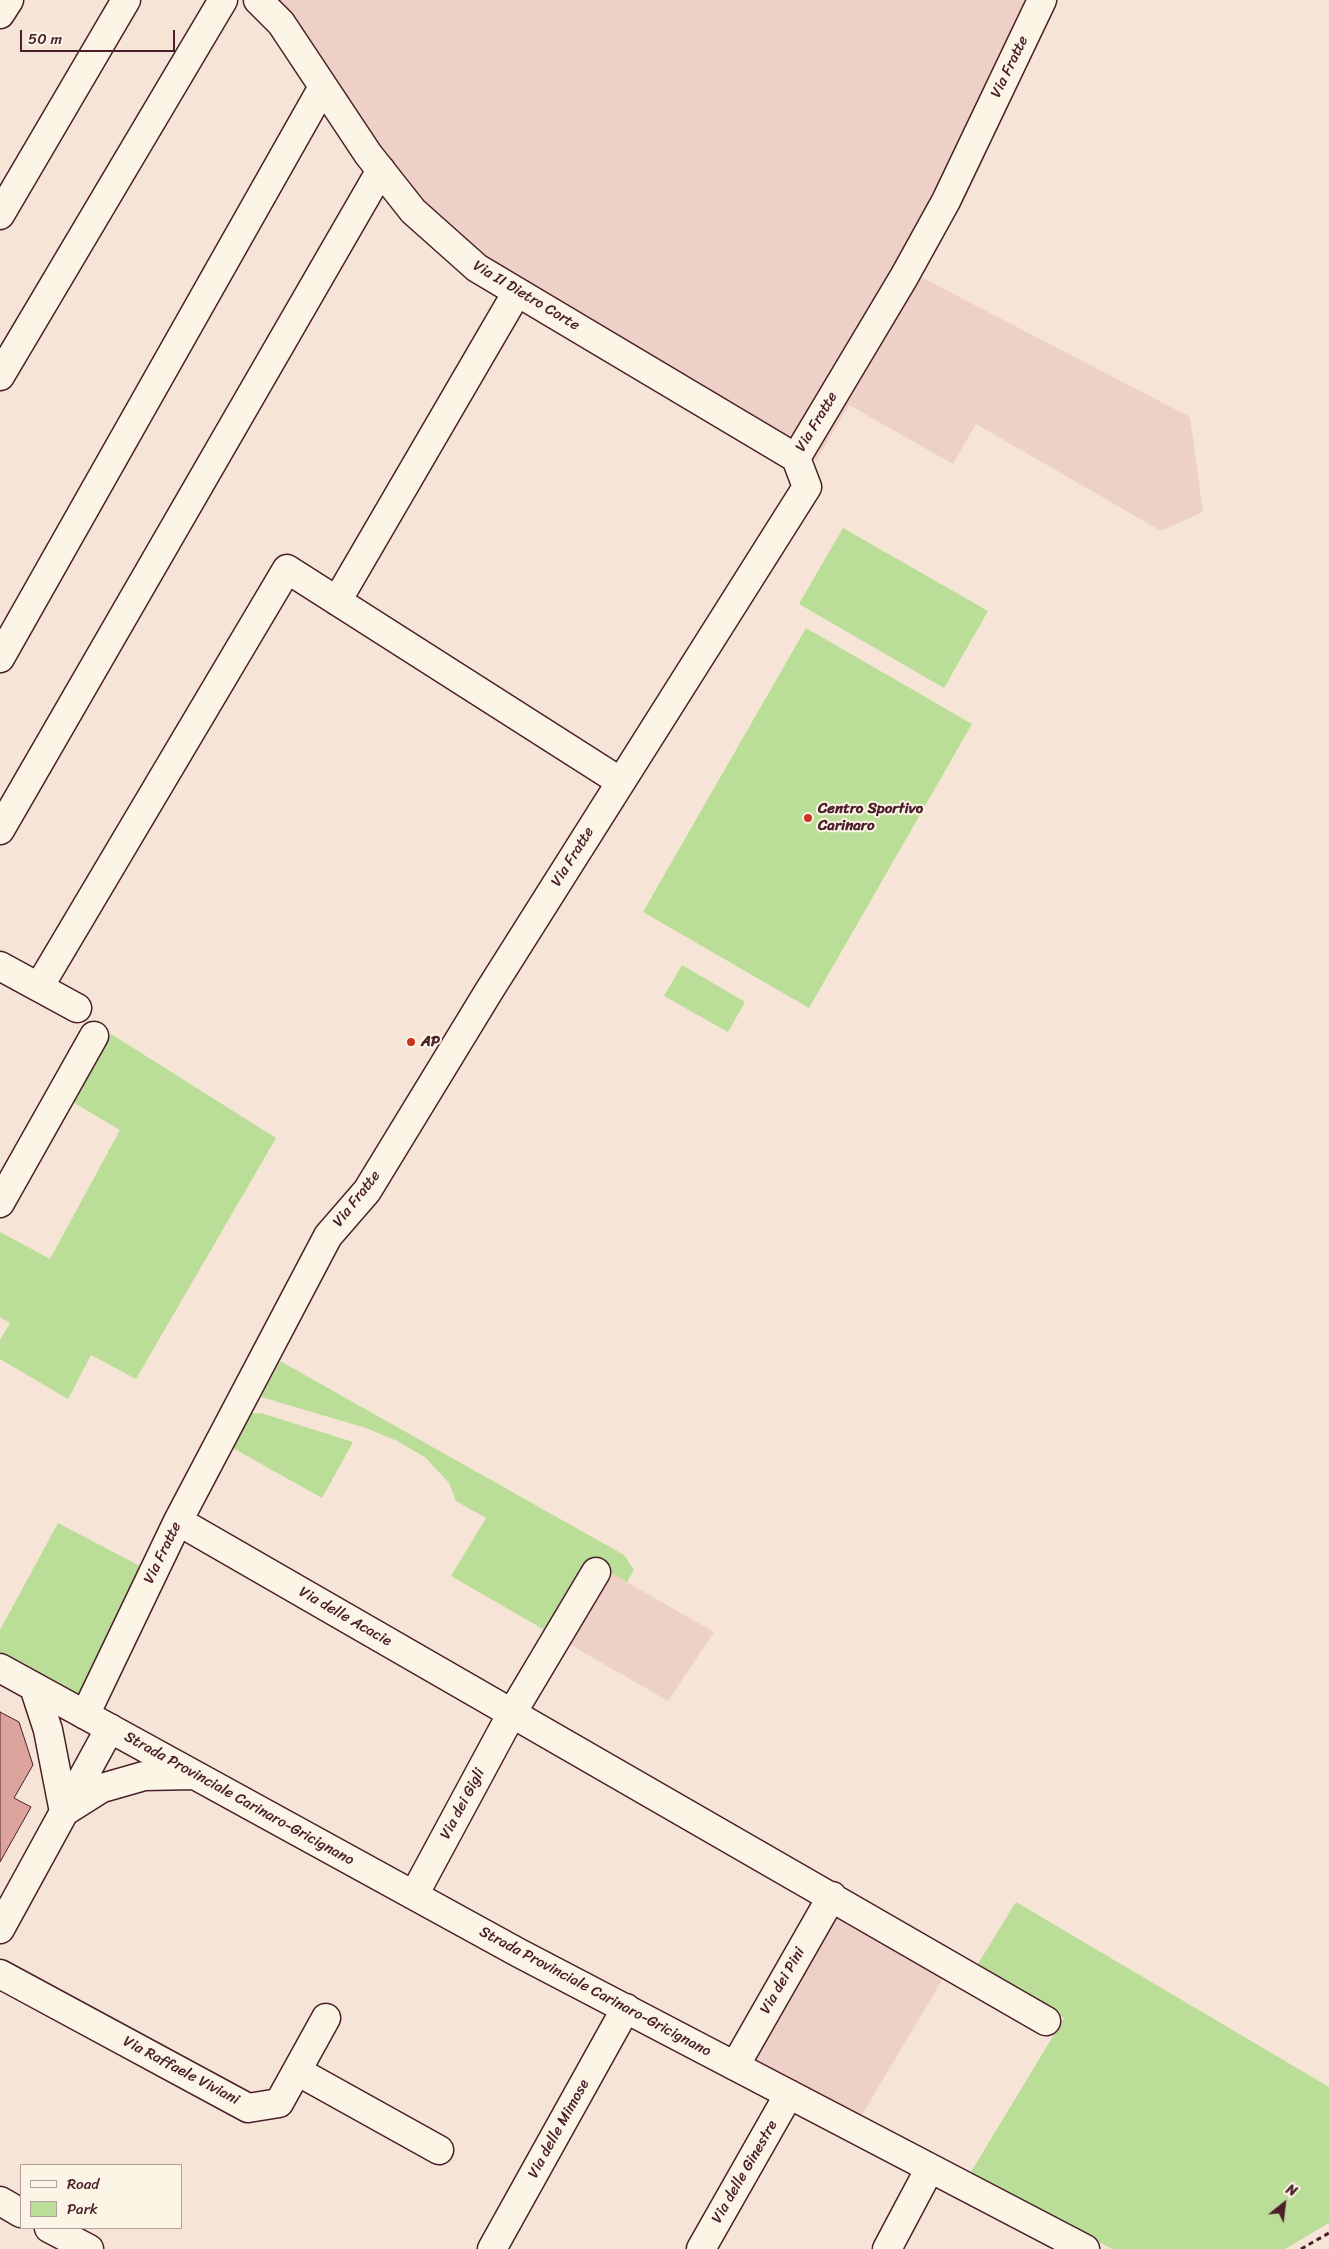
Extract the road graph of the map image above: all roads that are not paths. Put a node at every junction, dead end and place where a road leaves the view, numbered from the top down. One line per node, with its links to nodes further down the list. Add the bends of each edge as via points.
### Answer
1 (8, 0): 6 (street)
2 (126, 0): 9 (street)
3 (223, 0): 11 (street)
4 (258, 0): 7 (street, Via II Dietro Corte, via 281,23)
5 (1042, 0): 12 (street, Via Fratte, via 946,201)
6 (0, 14)
7 (323, 87): 8 (street, Via II Dietro Corte); 14 (street)
8 (381, 170): 10 (street, Via II Dietro Corte, via 413,211 477,268); 16 (street)
9 (0, 215)
10 (517, 292): 12 (street, Via II Dietro Corte); 13 (street)
11 (0, 376)
12 (796, 458): 15 (street, Via Fratte, via 807,487)
13 (337, 601): 15 (street); 18 (street, via 287,569)
14 (0, 658)
15 (621, 782): 22 (street, Via Fratte, via 367,1191 328,1236)
16 (0, 830)
17 (0, 966): 18 (street)
18 (39, 987): 19 (street)
19 (77, 1008)
20 (94, 1036): 21 (street)
21 (0, 1203)
22 (178, 1521): 26 (street, Via delle Acacie); 27 (street, Via Fratte)
23 (596, 1572): 26 (street, Via dei Gigli)
24 (0, 1668): 25 (street, Strada Provinciale Carinaro-Gricignano)
25 (34, 1686): 27 (street, Strada Provinciale Carinaro-Gricignano); 30 (street, via 48,1730)
26 (512, 1713): 31 (street, Via dei Gigli); 32 (street, Via delle Acacie)
27 (85, 1715): 28 (street, Strada Provinciale Carinaro-Gricignano)
28 (110, 1728): 29 (street, Strada Provinciale Carinaro-Gricignano); 30 (street)
29 (196, 1775): 30 (street, via 144,1776 102,1788); 31 (street, Strada Provinciale Carinaro-Gricignano)
30 (64, 1812): 33 (street)
31 (414, 1895): 35 (street, Strada Provinciale Carinaro-Gricignano)
32 (832, 1896): 37 (street, Via delle Acacie); 38 (street, Via dei Pini)
33 (0, 1929)
34 (0, 1974): 39 (street, Via Raffaele Viviani, via 248,2108 279,2103)
35 (626, 2008): 38 (street, Strada Provinciale Carinaro-Gricignano); 47 (street, Via delle Mimose)
36 (326, 2018): 39 (street, Via Raffaele Viviani)
37 (1046, 2021)
38 (735, 2066): 40 (street, Strada Provinciale Carinaro-Gricignano)
39 (297, 2071): 41 (street)
40 (789, 2094): 42 (street, Strada Provinciale Carinaro-Gricignano); 48 (street, Via delle Ginestre)
41 (439, 2150)
42 (930, 2168): 49 (street); 50 (street, Strada Provinciale Carinaro-Gricignano)
43 (0, 2201): 44 (street)
44 (20, 2212)
45 (51, 2229): 46 (street)
46 (89, 2249)
47 (492, 2249)
48 (701, 2249)
49 (887, 2249)
50 (1085, 2249)

